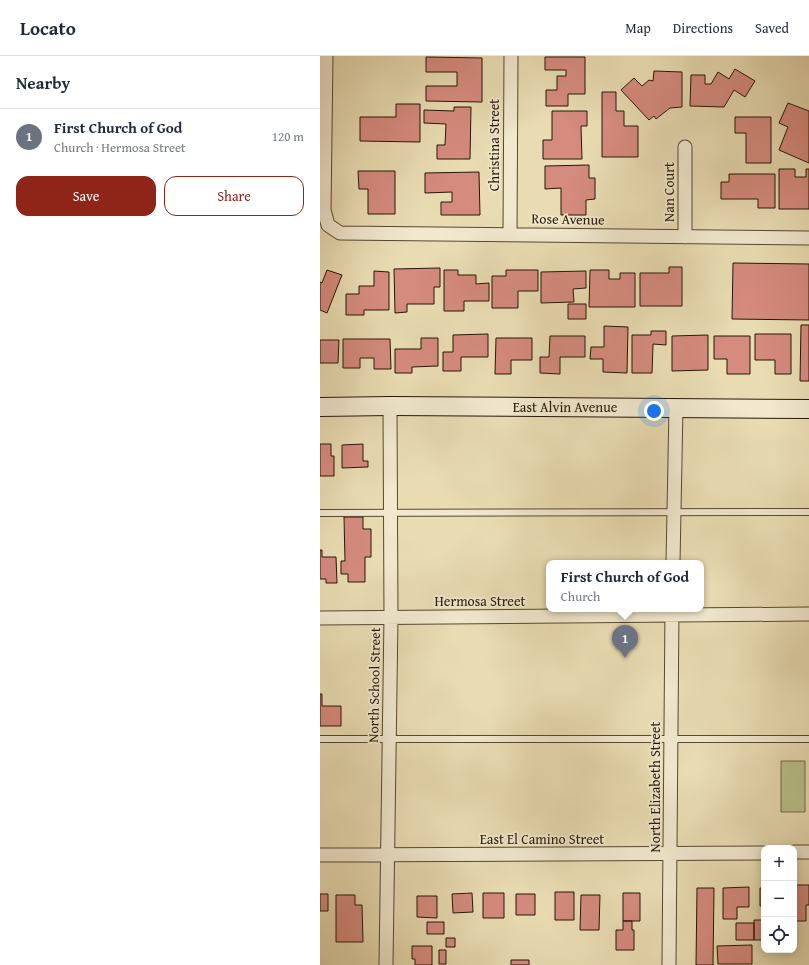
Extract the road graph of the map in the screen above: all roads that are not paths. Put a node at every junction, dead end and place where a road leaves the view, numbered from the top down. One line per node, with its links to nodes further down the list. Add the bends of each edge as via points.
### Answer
1 (326, 56): 4 (street, Rose Avenue, via 324,210 328,225 340,233)
2 (511, 56): 4 (street, Christina Street)
3 (685, 147): 5 (street, Nan Court)
4 (510, 234): 5 (street, Rose Avenue)
5 (685, 237): 6 (street, Rose Avenue)
6 (809, 238)
7 (390, 406): 8 (street, East Alvin Avenue); 9 (street, East Alvin Avenue); 11 (street, North School Street)
8 (320, 407)
9 (676, 407): 10 (street, East Alvin Avenue); 12 (street)
10 (809, 409)
11 (391, 512): 12 (lane); 14 (lane); 18 (street, North School Street)
12 (674, 512): 13 (lane); 15 (street)
13 (809, 512)
14 (320, 513)
15 (673, 560)
16 (672, 612): 17 (street, Hermosa Street); 18 (street, Hermosa Street); 22 (street, North Elizabeth Street)
17 (809, 614)
18 (391, 617): 19 (street, Hermosa Street); 21 (street, North School Street)
19 (320, 618)
20 (320, 739): 21 (lane)
21 (389, 739): 22 (lane); 29 (street, North School Street)
22 (671, 739): 23 (lane); 27 (street, North Elizabeth Street)
23 (809, 739)
24 (797, 852): 25 (street)
25 (809, 852)
26 (761, 853): 27 (street, East El Camino Street)
27 (670, 854): 29 (street, East El Camino Street); 31 (street, North Elizabeth Street)
28 (320, 856): 29 (street, East El Camino Street)
29 (387, 856): 30 (street, North School Street)
30 (386, 965)
31 (669, 965)

